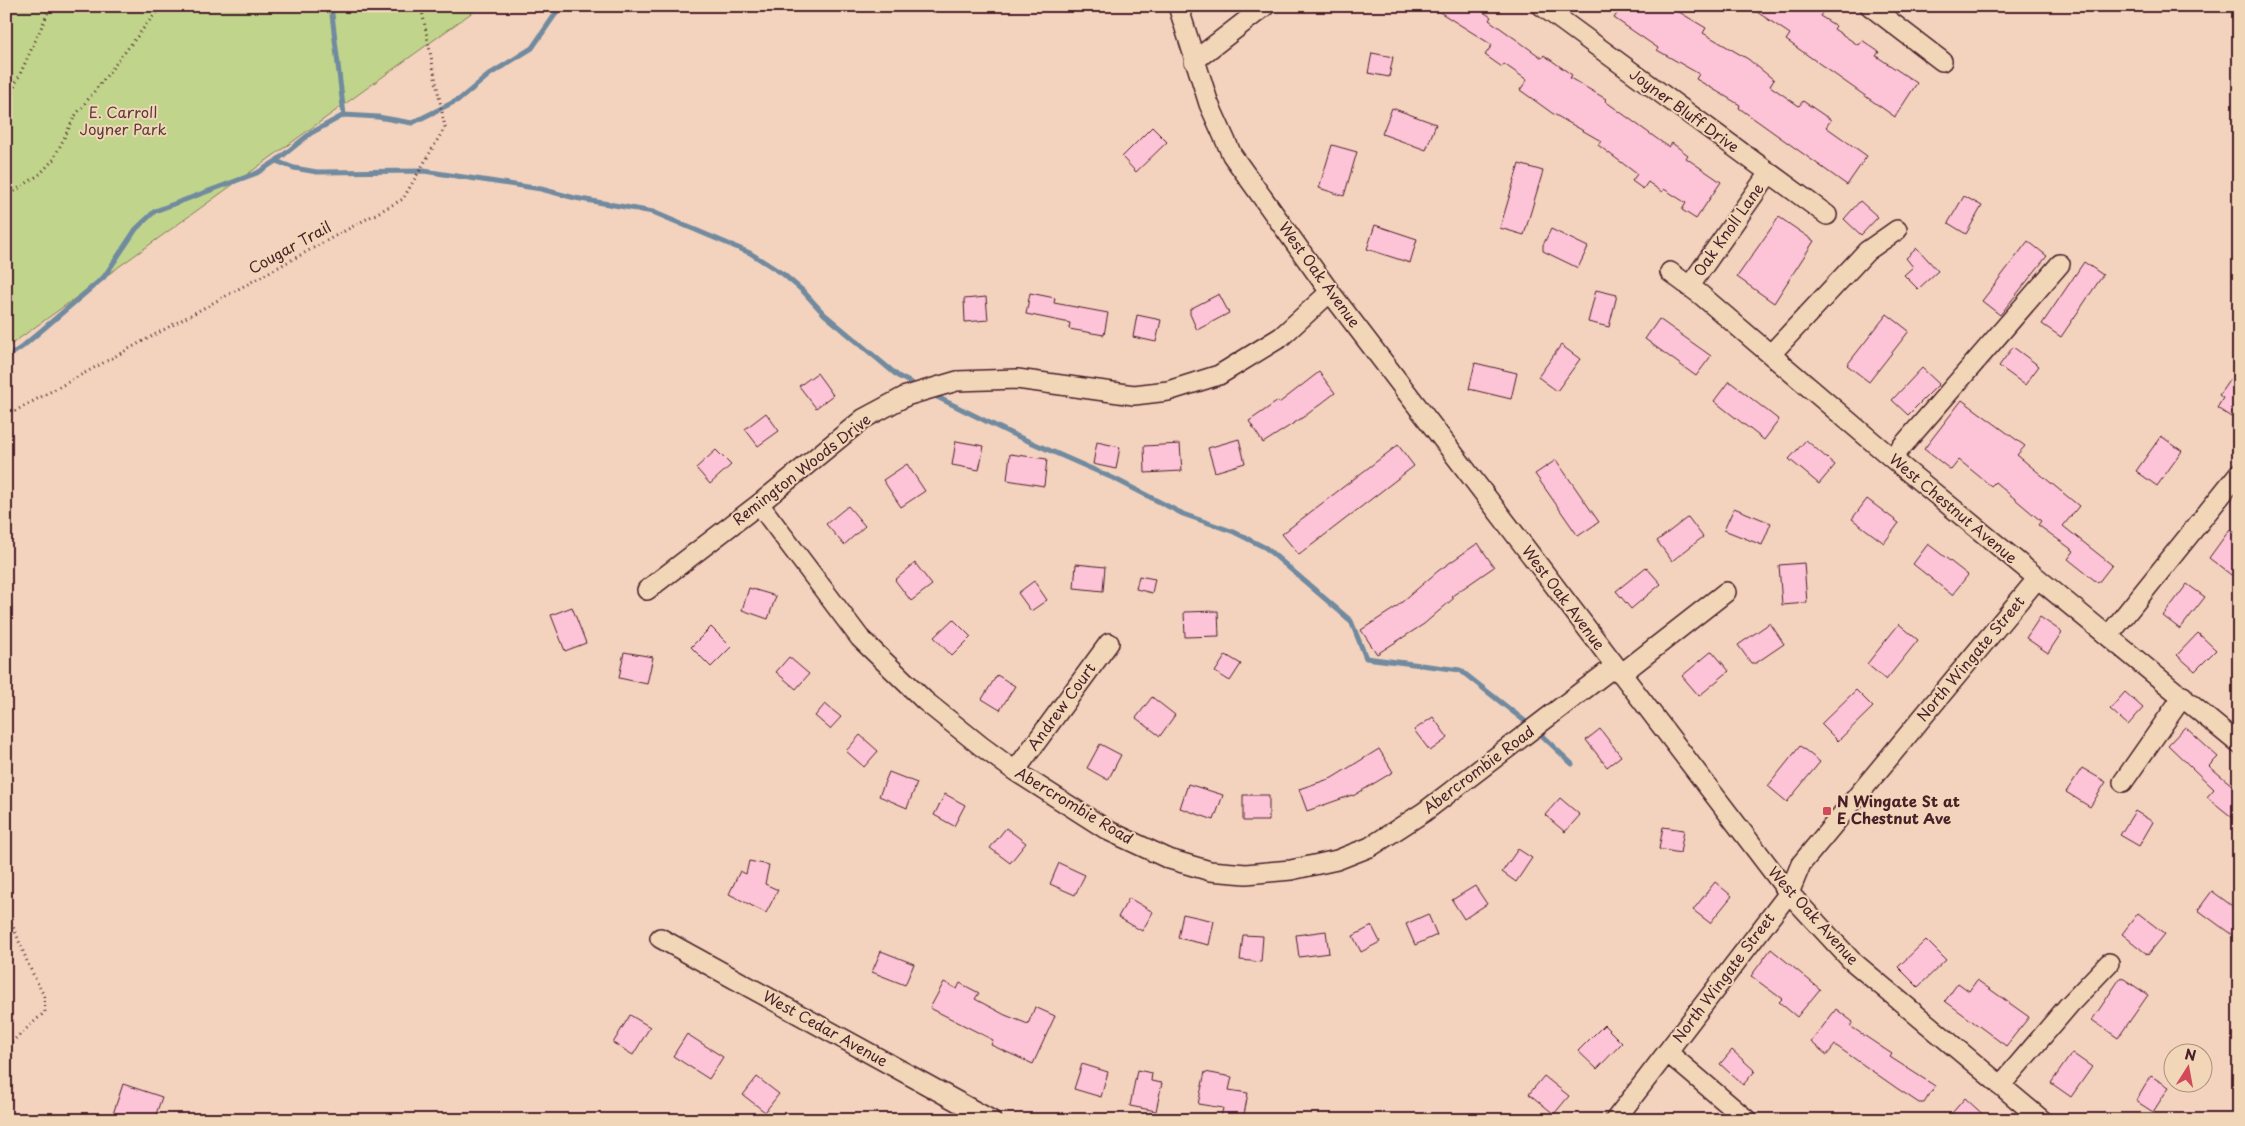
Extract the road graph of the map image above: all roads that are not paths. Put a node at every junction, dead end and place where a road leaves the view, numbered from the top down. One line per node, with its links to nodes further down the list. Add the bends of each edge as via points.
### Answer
1 (1178, 6): 6 (street, West Oak Avenue)
2 (1265, 6): 6 (street)
3 (1542, 6): 7 (street, Joyner Bluff Drive)
4 (1877, 9): 5 (street)
5 (1942, 60)
6 (1194, 61): 13 (street, West Oak Avenue, via 1232,155)
7 (1769, 173): 8 (street, Joyner Bluff Drive); 12 (street, Oak Knoll Lane)
8 (1827, 215)
9 (1897, 230): 14 (street, via 1868,251)
10 (2060, 264): 15 (street)
11 (1670, 272): 12 (street, West Chestnut Avenue)
12 (1689, 286): 14 (street, West Chestnut Avenue)
13 (1330, 292): 17 (street, Remington Woods Drive, via 1281,337 1218,375 1168,392 1134,395 1017,379 957,380 906,396 863,419); 23 (street, West Oak Avenue)
14 (1771, 354): 15 (street, West Chestnut Avenue)
15 (1892, 458): 18 (street, West Chestnut Avenue)
16 (2239, 473): 21 (street)
17 (759, 504): 19 (street, Remington Woods Drive); 26 (street, Abercrombie Road, via 860,638 926,701)
18 (2037, 579): 21 (street, West Chestnut Avenue); 28 (street, North Wingate Street, via 1801,864)
19 (647, 590)
20 (1726, 592): 23 (street, Abercrombie Road)
21 (2109, 635): 24 (street, West Chestnut Avenue)
22 (1109, 643): 26 (street, Andrew Court)
23 (1618, 670): 26 (street, Abercrombie Road, via 1424,812 1370,847 1337,860 1291,870 1246,874 1210,871 1169,859 1109,831); 28 (street, West Oak Avenue)
24 (2183, 696): 25 (street, West Chestnut Avenue); 27 (street)
25 (2239, 744)
26 (1015, 771)
27 (2123, 782)
28 (1789, 893): 31 (street, North Wingate Street); 32 (street, West Oak Avenue, via 1851,960)
29 (660, 938): 33 (street, West Cedar Avenue)
30 (2109, 963): 32 (street)
31 (1667, 1052): 34 (street, North Wingate Street); 35 (street)
32 (2000, 1086): 36 (street, West Oak Avenue)
33 (991, 1120)
34 (1615, 1120)
35 (1747, 1120)
36 (2042, 1120)

